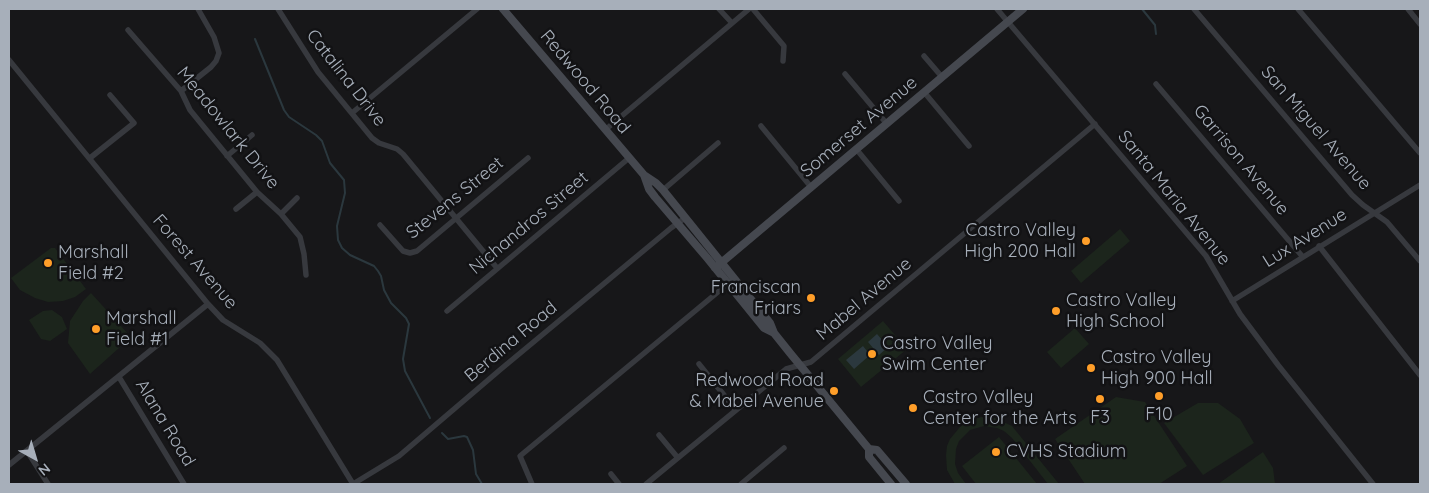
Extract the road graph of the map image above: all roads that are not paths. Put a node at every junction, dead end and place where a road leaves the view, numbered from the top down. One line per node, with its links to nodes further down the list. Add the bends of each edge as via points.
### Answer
1 (198, 9): 22 (street, via 219,53 211,67)
2 (278, 9): 25 (street, Catalina Drive, via 318,72)
3 (478, 9): 25 (street)
4 (503, 9): 29 (main road, Redwood Road)
5 (719, 9): 13 (street)
6 (751, 9): 13 (street); 18 (street, via 784,46)
7 (998, 9): 12 (street, Santa Maria Avenue)
8 (1023, 9): 12 (main road, Somerset Avenue)
9 (1194, 9): 47 (street, San Miguel Avenue, via 1352,194)
10 (1298, 9): 34 (street)
11 (1408, 9): 14 (street)
12 (1008, 21): 20 (main road, Somerset Avenue); 27 (street, Santa Maria Avenue)
13 (732, 23): 29 (street)
14 (1420, 24)
15 (128, 30): 22 (street, Meadowlark Drive)
16 (924, 56): 20 (street)
17 (9, 60): 36 (street, Forest Avenue)
18 (783, 61)
19 (845, 74): 26 (street)
20 (942, 77): 23 (main road, Somerset Avenue)
21 (1156, 84): 54 (street, Garrison Avenue)
22 (181, 91): 35 (street, Meadowlark Drive, via 190,110)
23 (924, 92): 26 (main road, Somerset Avenue); 32 (street)
24 (110, 95): 36 (street, via 134,123)
25 (352, 113): 49 (street, Catalina Drive, via 372,138 403,154)
26 (887, 124): 33 (main road, Somerset Avenue)
27 (1095, 124): 62 (street, Santa Maria Avenue, via 1206,256); 67 (street, Mabel Avenue, via 812,361)
28 (761, 126): 41 (street)
29 (605, 130): 38 (main road, Redwood Road)
30 (252, 135): 35 (street)
31 (718, 143): 42 (street)
32 (969, 146)
33 (856, 150): 41 (main road, Somerset Avenue); 45 (street)
34 (1420, 153)
35 (227, 156): 43 (street, Meadowlark Drive)
36 (90, 158): 63 (street, Forest Avenue)
37 (528, 158): 49 (street, Stevens Street)
38 (629, 158): 39 (main road, Redwood Road); 57 (street, Nichandros Street)
39 (644, 175): 42 (main road, Redwood Road); 51 (main road, Redwood Road, via 648,189)
40 (1420, 184): 47 (street, Lux Avenue)
41 (811, 187): 56 (main road, Somerset Avenue)
42 (663, 190): 50 (main road, Redwood Road)
43 (257, 192): 46 (street); 48 (street, Meadowlark Drive)
44 (297, 198): 48 (street)
45 (899, 201)
46 (236, 209)
47 (1374, 212): 53 (street, Lux Avenue); 55 (street, San Miguel Avenue, via 1387,222)
48 (281, 214): 59 (street, Meadowlark Drive, via 300,237)
49 (456, 218): 52 (street, Stevens Street, via 417,251 410,253 402,252); 57 (street, Catalina Drive)
50 (685, 218): 51 (street, Berdina Road); 56 (main road, Redwood Road)
51 (677, 224): 58 (main road, Redwood Road); 80 (street, Berdina Road, via 398,456)
52 (380, 225)
53 (1319, 246): 54 (street, Lux Avenue); 68 (street)
54 (1302, 256): 62 (street, Lux Avenue)
55 (1420, 262)
56 (722, 263): 58 (main road, Somerset Avenue); 60 (main road, Redwood Road)
57 (497, 268): 64 (street, Nichandros Street)
58 (715, 268): 61 (main road, Redwood Road)
59 (306, 275)
60 (734, 279): 61 (street); 65 (main road, Redwood Road, via 770,323)
61 (727, 284): 65 (main road, Redwood Road, via 764,328); 81 (street, via 520,456)
62 (1232, 301): 87 (street, Santa Maria Avenue, via 1278,365)
63 (208, 304): 69 (street); 80 (street, Forest Avenue, via 223,320 260,343 277,360)
64 (447, 311)
65 (774, 333): 67 (main road, Redwood Road)
66 (699, 364): 70 (street)
67 (799, 366): 70 (street, Mabel Avenue, via 786,368); 73 (main road, Redwood Road)
68 (1420, 375)
69 (120, 377): 74 (street); 79 (street, Alana Road)
70 (736, 410): 75 (street, Mabel Avenue)
71 (658, 434): 75 (street)
72 (784, 448): 84 (street)
73 (869, 449): 85 (main road, Redwood Road, via 869,457); 86 (main road, Redwood Road, via 877,450)
74 (27, 451): 76 (street); 78 (street)
75 (678, 458): 83 (street, Mabel Avenue)
76 (9, 466)
77 (611, 474): 82 (street)
78 (48, 484)
79 (184, 484)
80 (353, 484)
81 (532, 484)
82 (619, 484)
83 (646, 484)
84 (741, 484)
85 (891, 484)
86 (906, 484)
87 (1374, 484)

